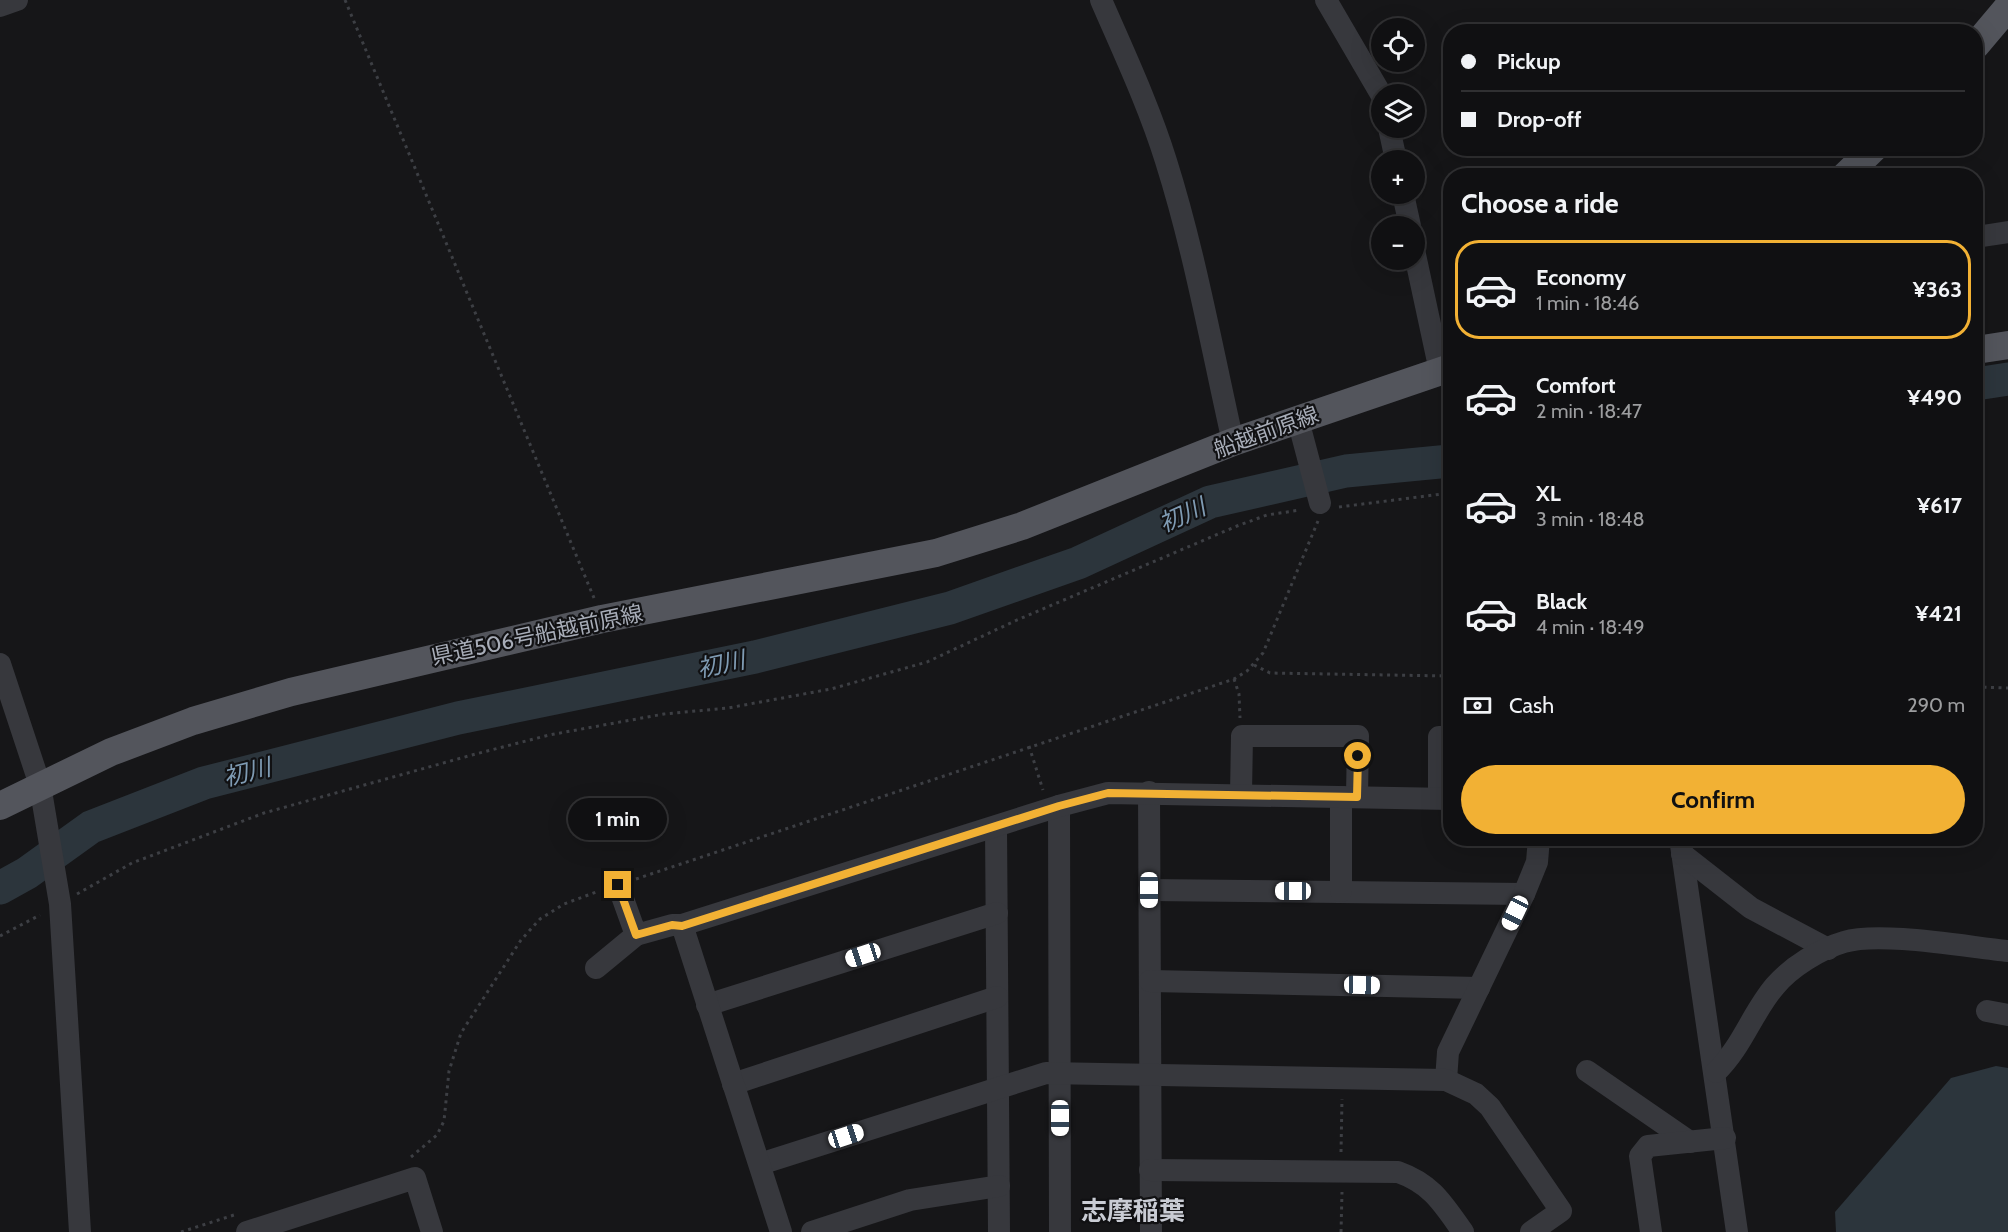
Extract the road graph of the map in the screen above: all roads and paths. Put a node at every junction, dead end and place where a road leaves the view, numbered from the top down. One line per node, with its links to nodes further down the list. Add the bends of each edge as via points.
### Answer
1 (17, 0): 5 (street)
2 (345, 0): 23 (path)
3 (1101, 0): 19 (street, via 1166,161)
4 (1326, 0): 8 (street)
5 (0, 6)
6 (2008, 7): 7 (main road)
7 (1983, 37)
8 (1375, 84)
9 (1866, 156): 10 (main road)
10 (1853, 168)
11 (2008, 232): 12 (street)
12 (1983, 236)
13 (1419, 270): 16 (street)
14 (2008, 345): 15 (main road)
15 (1983, 349)
16 (1443, 362)
17 (1443, 371): 18 (main road, 船越前原線)
18 (1298, 420): 19 (main road, 船越前原線); 22 (street)
19 (1233, 442): 21 (main road, 船越前原線)
20 (1443, 494): 22 (path)
21 (1085, 502): 23 (main road, 県道506号船越前原線, via 936,553)
22 (1319, 506): 25 (path, via 1318,519); 47 (path, via 1267,515 1237,526 927,662 831,689 549,735 264,813 132,862)
23 (602, 620): 35 (main road, 県道506号船越前原線, via 411,662 193,721 111,752)
24 (0, 664): 35 (street)
25 (1256, 666): 26 (path, via 1264,672); 29 (path, via 1234,679)
26 (1443, 676)
27 (1983, 687): 28 (path)
28 (2008, 688)
29 (1242, 736): 34 (street); 36 (street, via 1358,736)
30 (1443, 737): 32 (street, via 1439,737)
31 (1029, 746): 39 (path)
32 (1443, 778)
33 (1149, 792): 34 (street); 39 (street, via 1108,793); 44 (street)
34 (1241, 794): 36 (street)
35 (42, 796): 38 (main road, 県道506号船越前原線); 47 (street)
36 (1349, 797): 37 (street); 45 (street)
37 (1443, 799)
38 (0, 806)
39 (1054, 807): 40 (street); 60 (street)
40 (996, 827): 48 (street); 49 (street)
41 (1538, 846): 46 (street, via 1537,862)
42 (1681, 846): 52 (street, via 1751,908); 61 (street)
43 (620, 889): 50 (street)
44 (1149, 890): 45 (street); 55 (street)
45 (1341, 891): 46 (street)
46 (1524, 894): 56 (street)
47 (59, 900): 51 (path); 72 (street)
48 (996, 913): 57 (street); 58 (street)
49 (682, 926): 50 (street); 58 (street)
50 (636, 935): 54 (street)
51 (0, 936)
52 (1828, 949): 53 (street, via 1843,942 1873,938); 61 (street, via 1777,983 1732,1056)
53 (2008, 951)
54 (596, 968)
55 (1150, 981): 56 (street); 62 (street)
56 (1479, 988): 63 (street, via 1448,1052)
57 (997, 997): 64 (street); 65 (street)
58 (707, 1005): 64 (street)
59 (1587, 1071): 67 (street)
60 (1060, 1072): 62 (street); 65 (street); 78 (street)
61 (1716, 1072): 66 (street)
62 (1150, 1076): 63 (street); 69 (street)
63 (1446, 1080): 81 (street, via 1476,1094 1490,1107 1561,1210)
64 (733, 1084): 68 (street)
65 (998, 1086): 68 (street); 70 (street)
66 (1725, 1138): 67 (street); 83 (street)
67 (1690, 1142): 82 (street, via 1648,1146 1640,1156)
68 (760, 1164): 75 (street)
69 (1150, 1170): 79 (street); 80 (street, via 1398,1172 1418,1179 1434,1192)
70 (999, 1186): 76 (street, via 910,1200); 77 (street)
71 (313, 1222): 73 (street); 74 (street, via 415,1178)
72 (80, 1232)
73 (247, 1232)
74 (432, 1232)
75 (781, 1232)
76 (812, 1232)
77 (999, 1232)
78 (1060, 1232)
79 (1151, 1232)
80 (1463, 1232)
81 (1531, 1232)
82 (1651, 1232)
83 (1734, 1232)

